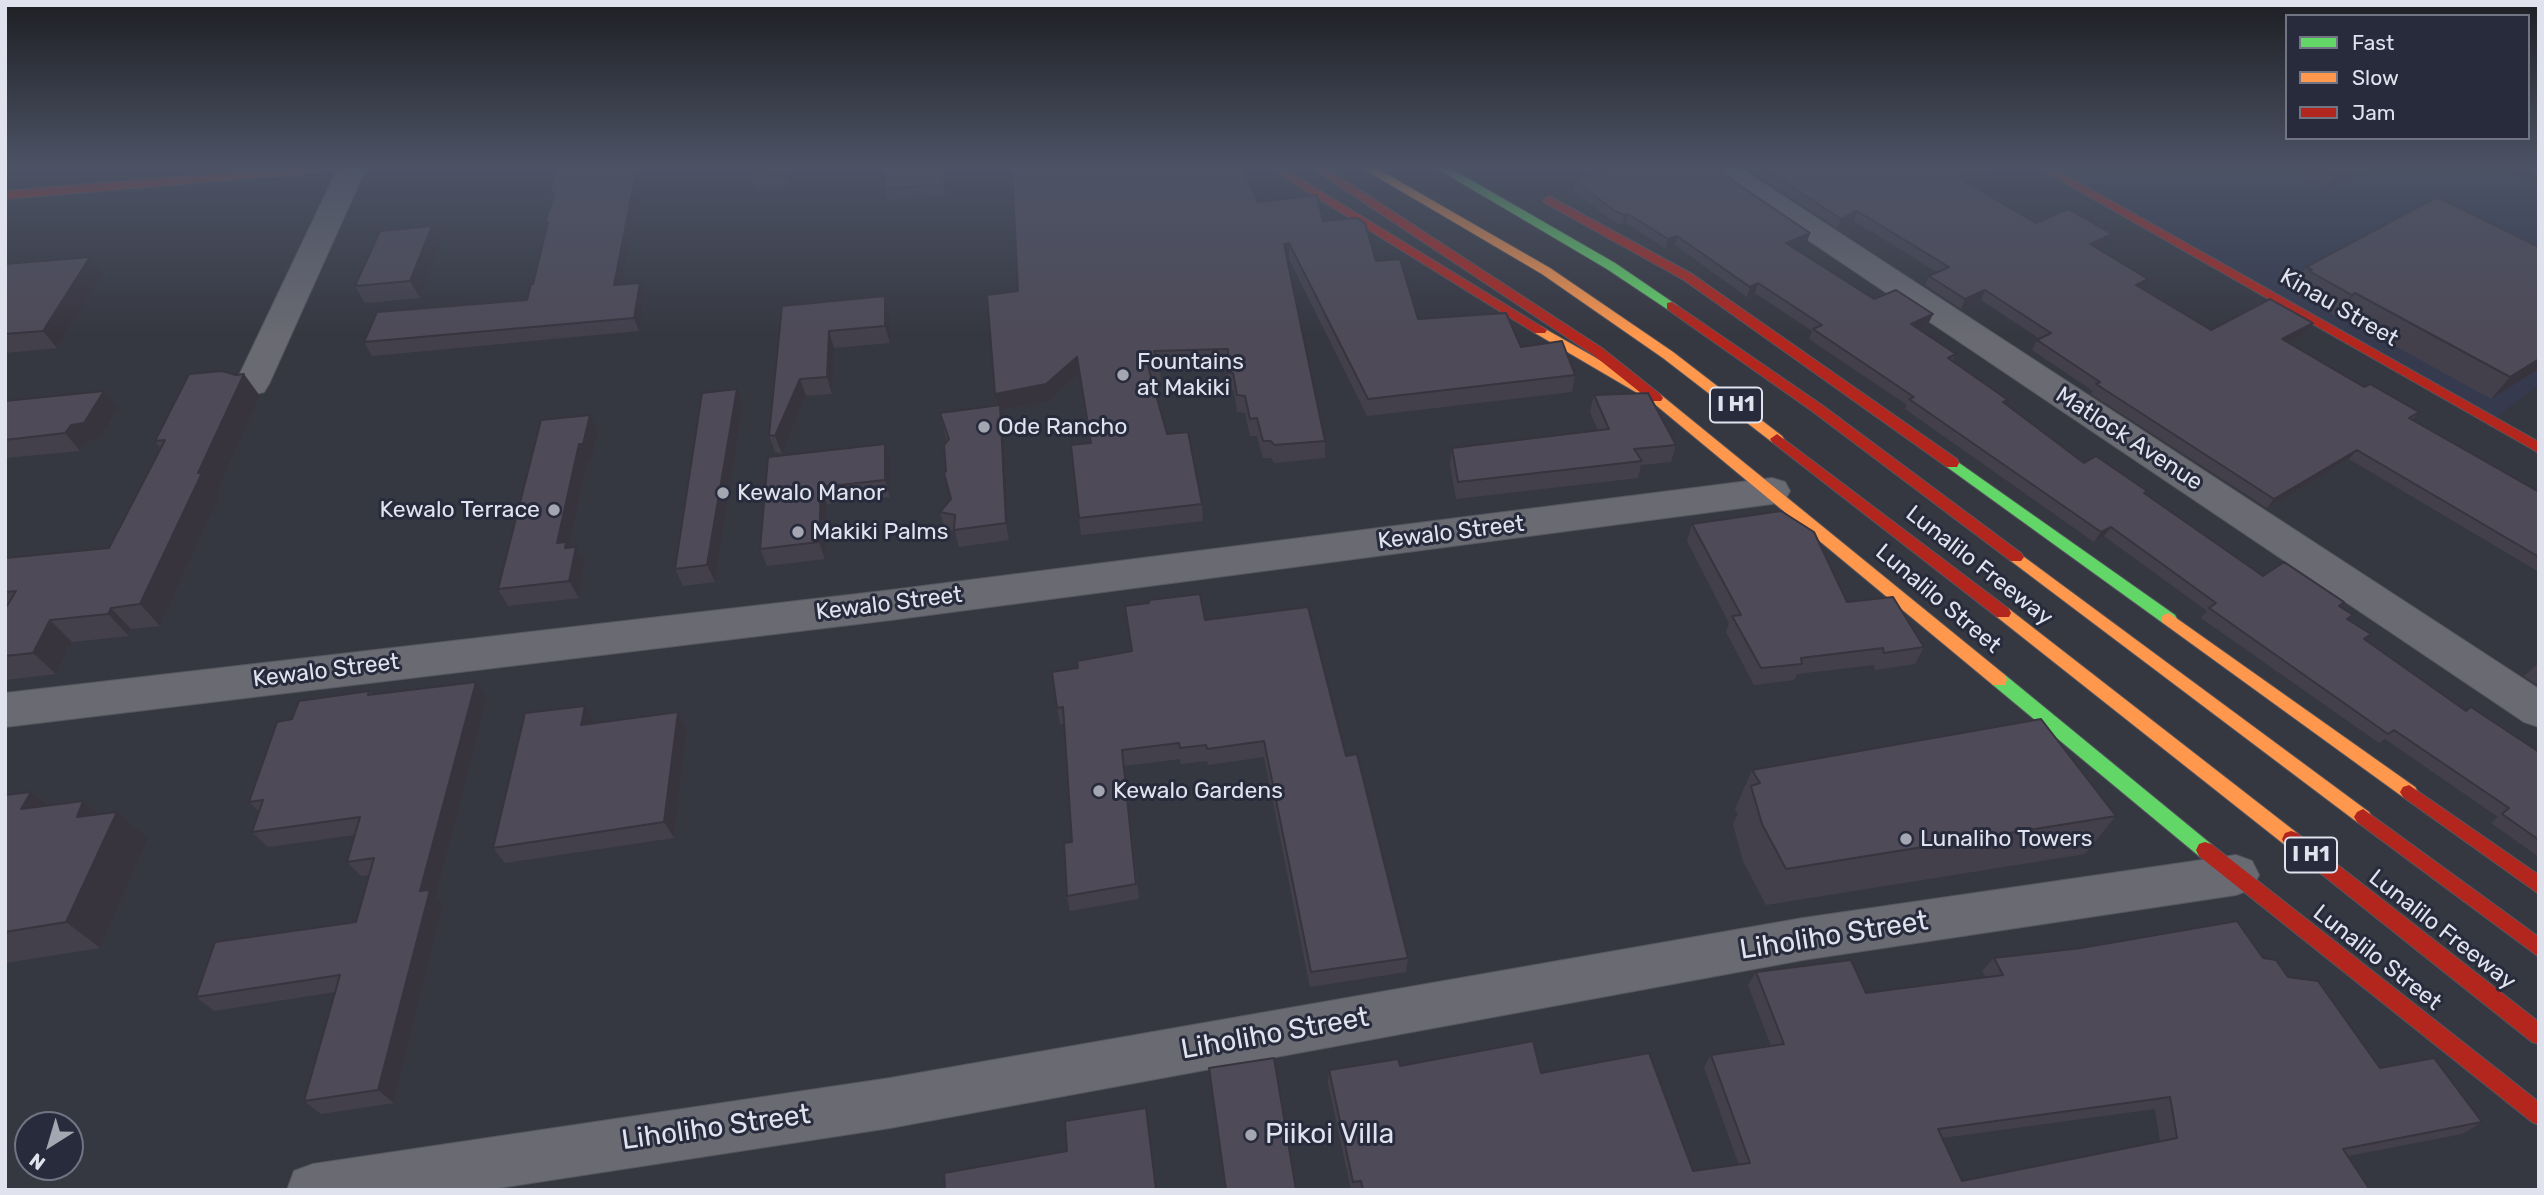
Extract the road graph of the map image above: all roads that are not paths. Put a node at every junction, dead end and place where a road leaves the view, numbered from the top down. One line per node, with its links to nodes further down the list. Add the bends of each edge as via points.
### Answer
1 (327, 224): 9 (street)
2 (1364, 224): 10 (main road, Lunalilo Street)
3 (1401, 224): 10 (main road, via 1597,351)
4 (1466, 224): 18 (main road, Lunalilo Freeway / I H1, via 1603,309 1741,409)
5 (1537, 224): 17 (main road, Lunalilo Freeway / I H1, via 1716,335 1817,408)
6 (1592, 224): 16 (main road, via 1688,277)
7 (1803, 224): 14 (street, Matlock Avenue)
8 (2141, 224): 11 (main road, Kinau Street)
9 (252, 384)
10 (1656, 398): 12 (main road, Lunalilo Street)
11 (2539, 448)
12 (1772, 492): 13 (street, Kewalo Street, via 891,605); 15 (main road, Lunalilo Street)
13 (5, 710)
14 (2539, 710)
15 (2236, 875): 19 (main road, Lunalilo Street); 20 (street, Liholiho Street, via 1804,939 890,1103)
16 (2539, 886)
17 (2539, 948)
18 (2539, 1035)
19 (2539, 1115)
20 (313, 1190)

